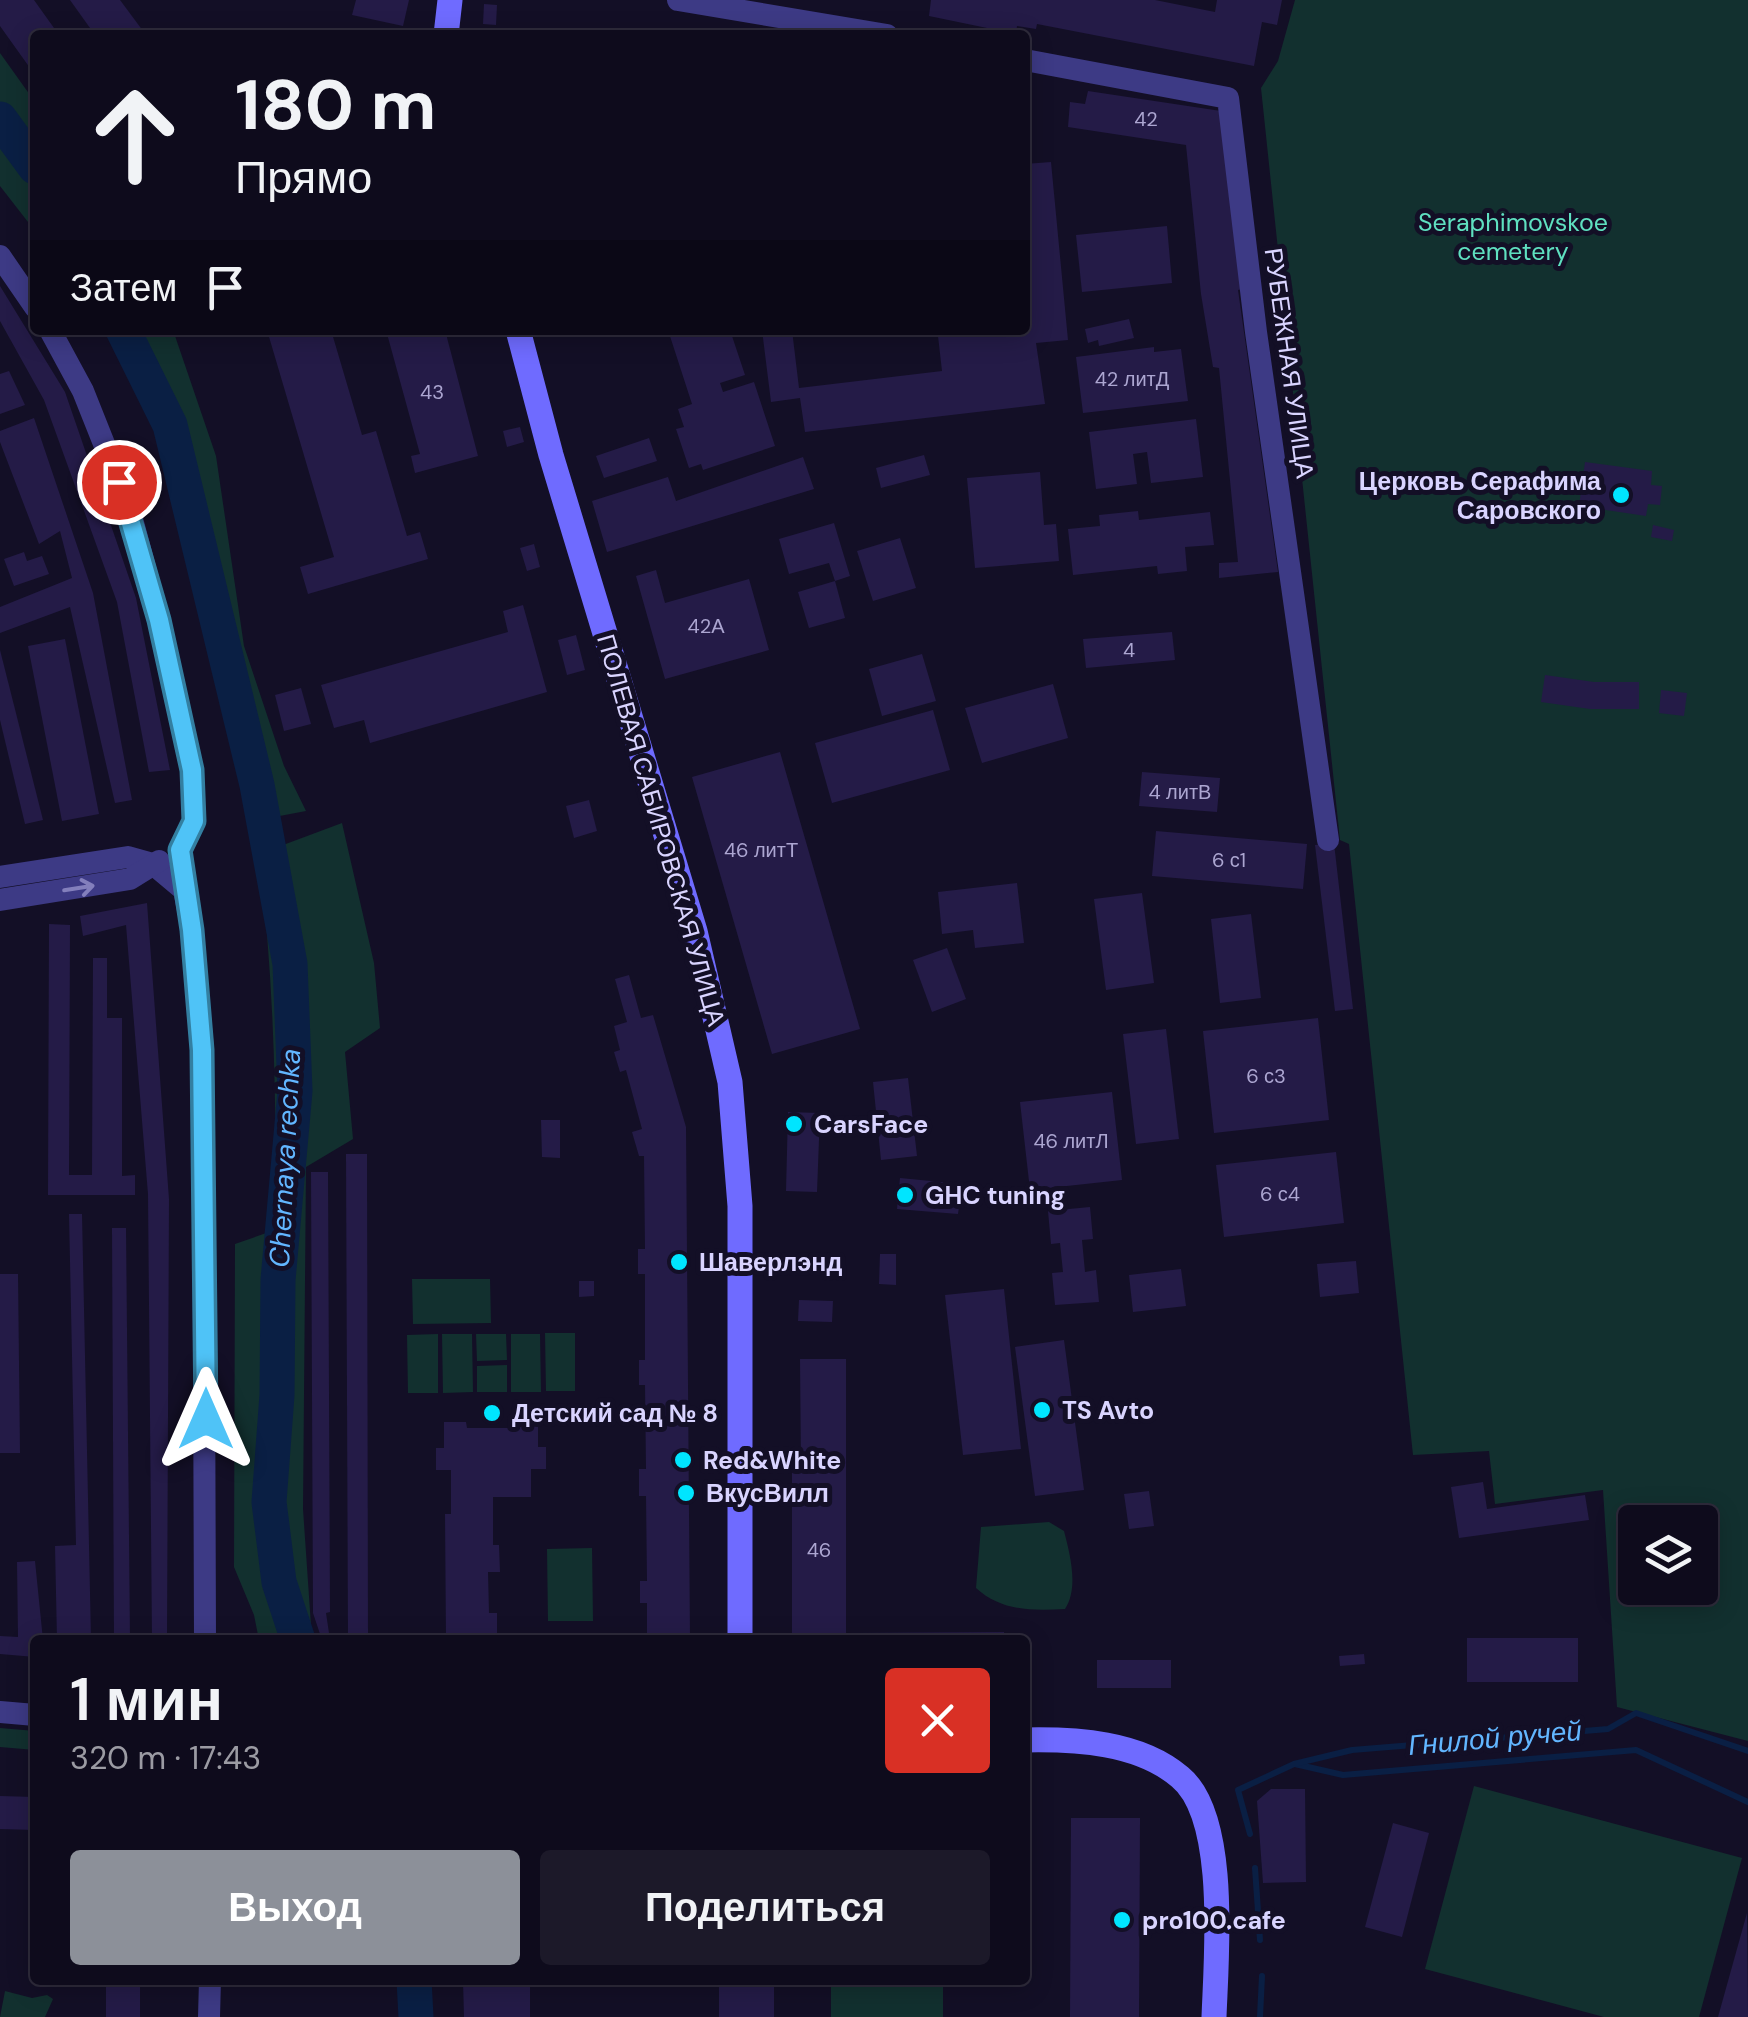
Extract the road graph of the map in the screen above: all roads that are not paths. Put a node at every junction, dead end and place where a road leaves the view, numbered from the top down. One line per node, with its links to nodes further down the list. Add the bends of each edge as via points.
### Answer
1 (450, 0): 3 (street)
2 (678, 0): 4 (street)
3 (447, 30)
4 (857, 30)
5 (1030, 61): 10 (street, РУБЕЖНАЯ УЛИЦА, via 1228,98)
6 (0, 256): 7 (street)
7 (30, 300)
8 (53, 335): 11 (street, via 128,504 159,620 192,770 194,821)
9 (519, 335): 16 (street, ПОЛЕВАЯ САБИРОВСКАЯ УЛИЦА, via 695,931 730,1082 740,1206)
10 (1328, 840)
11 (180, 850): 12 (street); 12 (street)
12 (168, 876): 13 (street, via 128,857); 14 (street, one-way to 12); 15 (street, via 192,930 202,1050)
13 (0, 877)
14 (0, 900)
15 (205, 1635)
16 (740, 1635)
17 (0, 1712): 18 (street)
18 (30, 1715)
19 (1030, 1740): 22 (street, via 1131,1752 1182,1778 1196,1797 1211,1844)
20 (210, 1985): 21 (street)
21 (209, 2017)
22 (1214, 2017)

